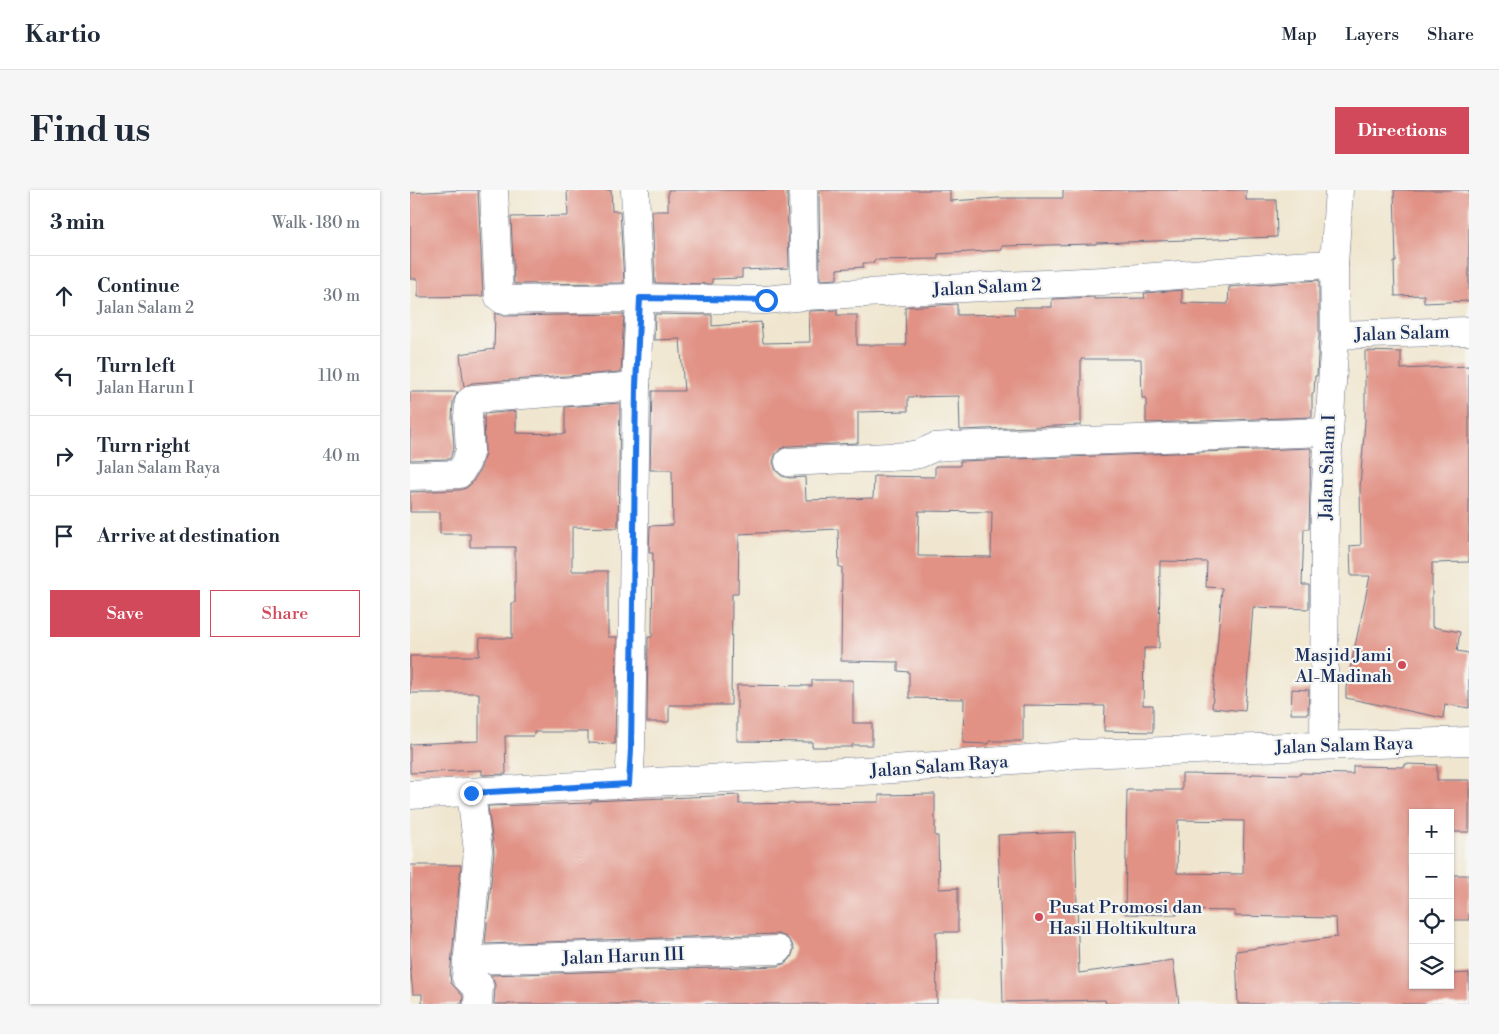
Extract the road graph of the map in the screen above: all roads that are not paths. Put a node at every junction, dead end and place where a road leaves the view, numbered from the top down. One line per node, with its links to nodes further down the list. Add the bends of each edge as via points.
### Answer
1 (494, 190): 7 (street, Jalan Salam 2, via 501,300)
2 (635, 190): 7 (street)
3 (803, 190): 6 (street)
4 (1339, 190): 5 (street, Jalan Salam I)
5 (1334, 264): 6 (street, Jalan Salam 2, via 1102,281); 9 (street, Jalan Salam I)
6 (805, 296): 7 (street, Jalan Salam 2, via 766,300)
7 (640, 298): 10 (street)
8 (1469, 332): 9 (street, Jalan Salam)
9 (1335, 335): 11 (street, Jalan Salam I)
10 (636, 386): 13 (street, via 473,399 469,402 468,417 470,450 459,474); 16 (street)
11 (1328, 432): 12 (street, via 949,446 908,456); 15 (street, Jalan Salam I)
12 (790, 462)
13 (410, 476)
14 (1469, 741): 15 (street, Jalan Salam Raya)
15 (1324, 745): 16 (street, Jalan Salam Raya, via 1077,754 880,770)
16 (629, 784): 17 (street, Jalan Salam Raya)
17 (471, 793): 18 (street, Jalan Salam Raya); 20 (street, via 478,851)
18 (410, 796)
19 (778, 950): 20 (street, Jalan Harun III)
20 (467, 960): 21 (street, via 466,977 479,985)
21 (478, 1004)

